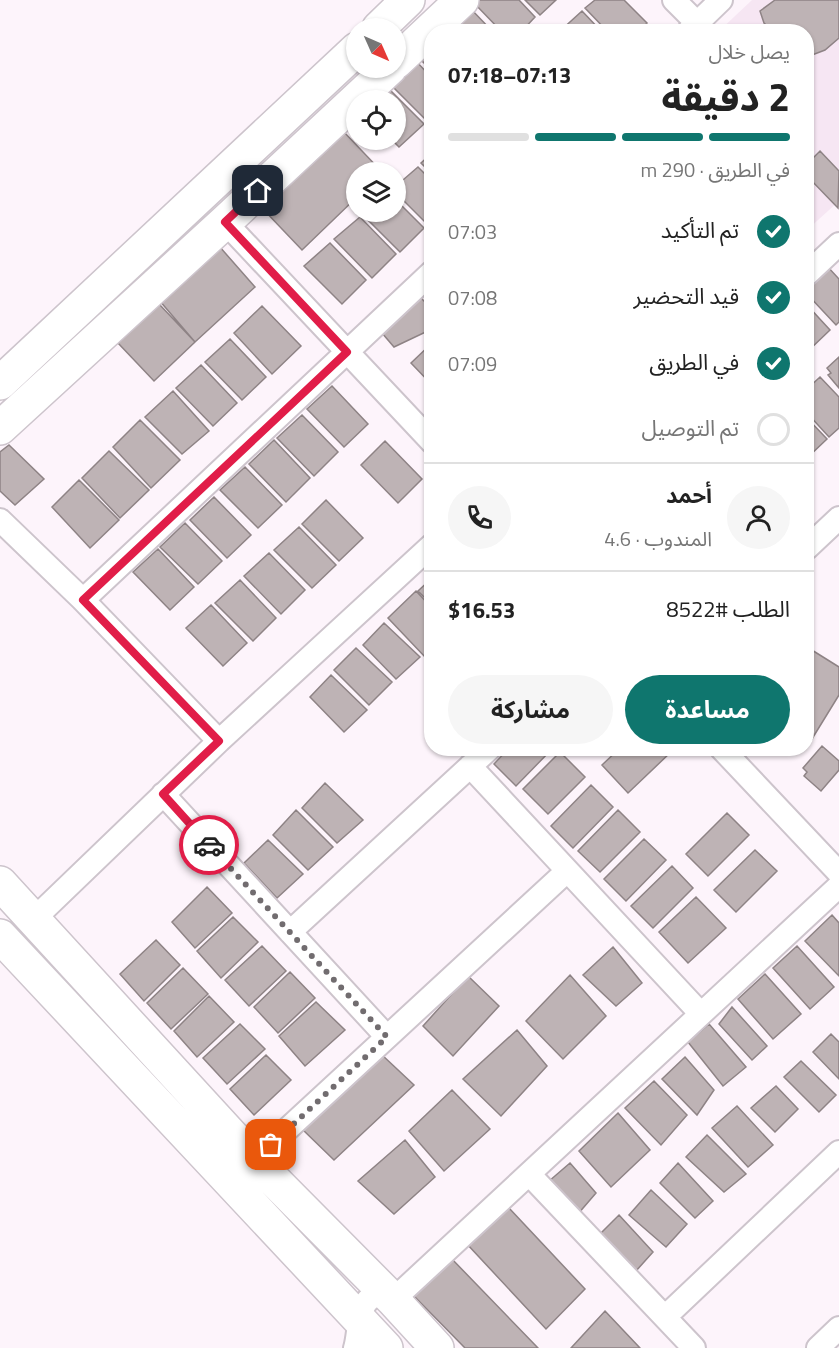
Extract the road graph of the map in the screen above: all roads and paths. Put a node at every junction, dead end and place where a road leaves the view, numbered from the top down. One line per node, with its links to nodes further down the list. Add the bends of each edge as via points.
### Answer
1 (408, 0): 5 (main road)
2 (462, 0): 6 (main road)
3 (674, 0): 7 (street)
4 (721, 0): 8 (street)
5 (389, 18)
6 (436, 24)
7 (691, 24)
8 (696, 24)
9 (424, 36): 10 (main road)
10 (406, 53)
11 (346, 59): 18 (main road)
12 (379, 78): 13 (main road)
13 (225, 222): 17 (street); 19 (main road)
14 (839, 244): 15 (street)
15 (814, 267)
16 (424, 280): 17 (street)
17 (347, 352): 20 (street); 25 (street)
18 (0, 382)
19 (0, 428)
20 (424, 434)
21 (839, 518): 23 (street)
22 (0, 520): 25 (street)
23 (814, 541)
24 (424, 552): 26 (street)
25 (83, 600): 26 (street)
26 (219, 741): 30 (street)
27 (481, 756): 29 (street)
28 (729, 756): 32 (street)
29 (470, 766): 31 (street); 36 (street)
30 (163, 794): 35 (street); 36 (street)
31 (567, 871): 38 (street); 39 (street)
32 (839, 873)
33 (0, 883): 35 (main road)
34 (839, 886): 38 (street)
35 (33, 920): 41 (main road)
36 (290, 932): 39 (street)
37 (0, 936): 46 (main road)
38 (701, 1014): 42 (street)
39 (387, 1037): 41 (street)
40 (839, 1152): 44 (street)
41 (254, 1160): 43 (main road)
42 (529, 1174): 43 (street); 44 (street)
43 (393, 1300): 46 (street, via 370,1298 360,1312); 48 (main road)
44 (665, 1317): 49 (street)
45 (839, 1328): 50 (street)
46 (358, 1335): 47 (main road)
47 (386, 1348)
48 (437, 1348)
49 (694, 1348)
50 (819, 1348)

